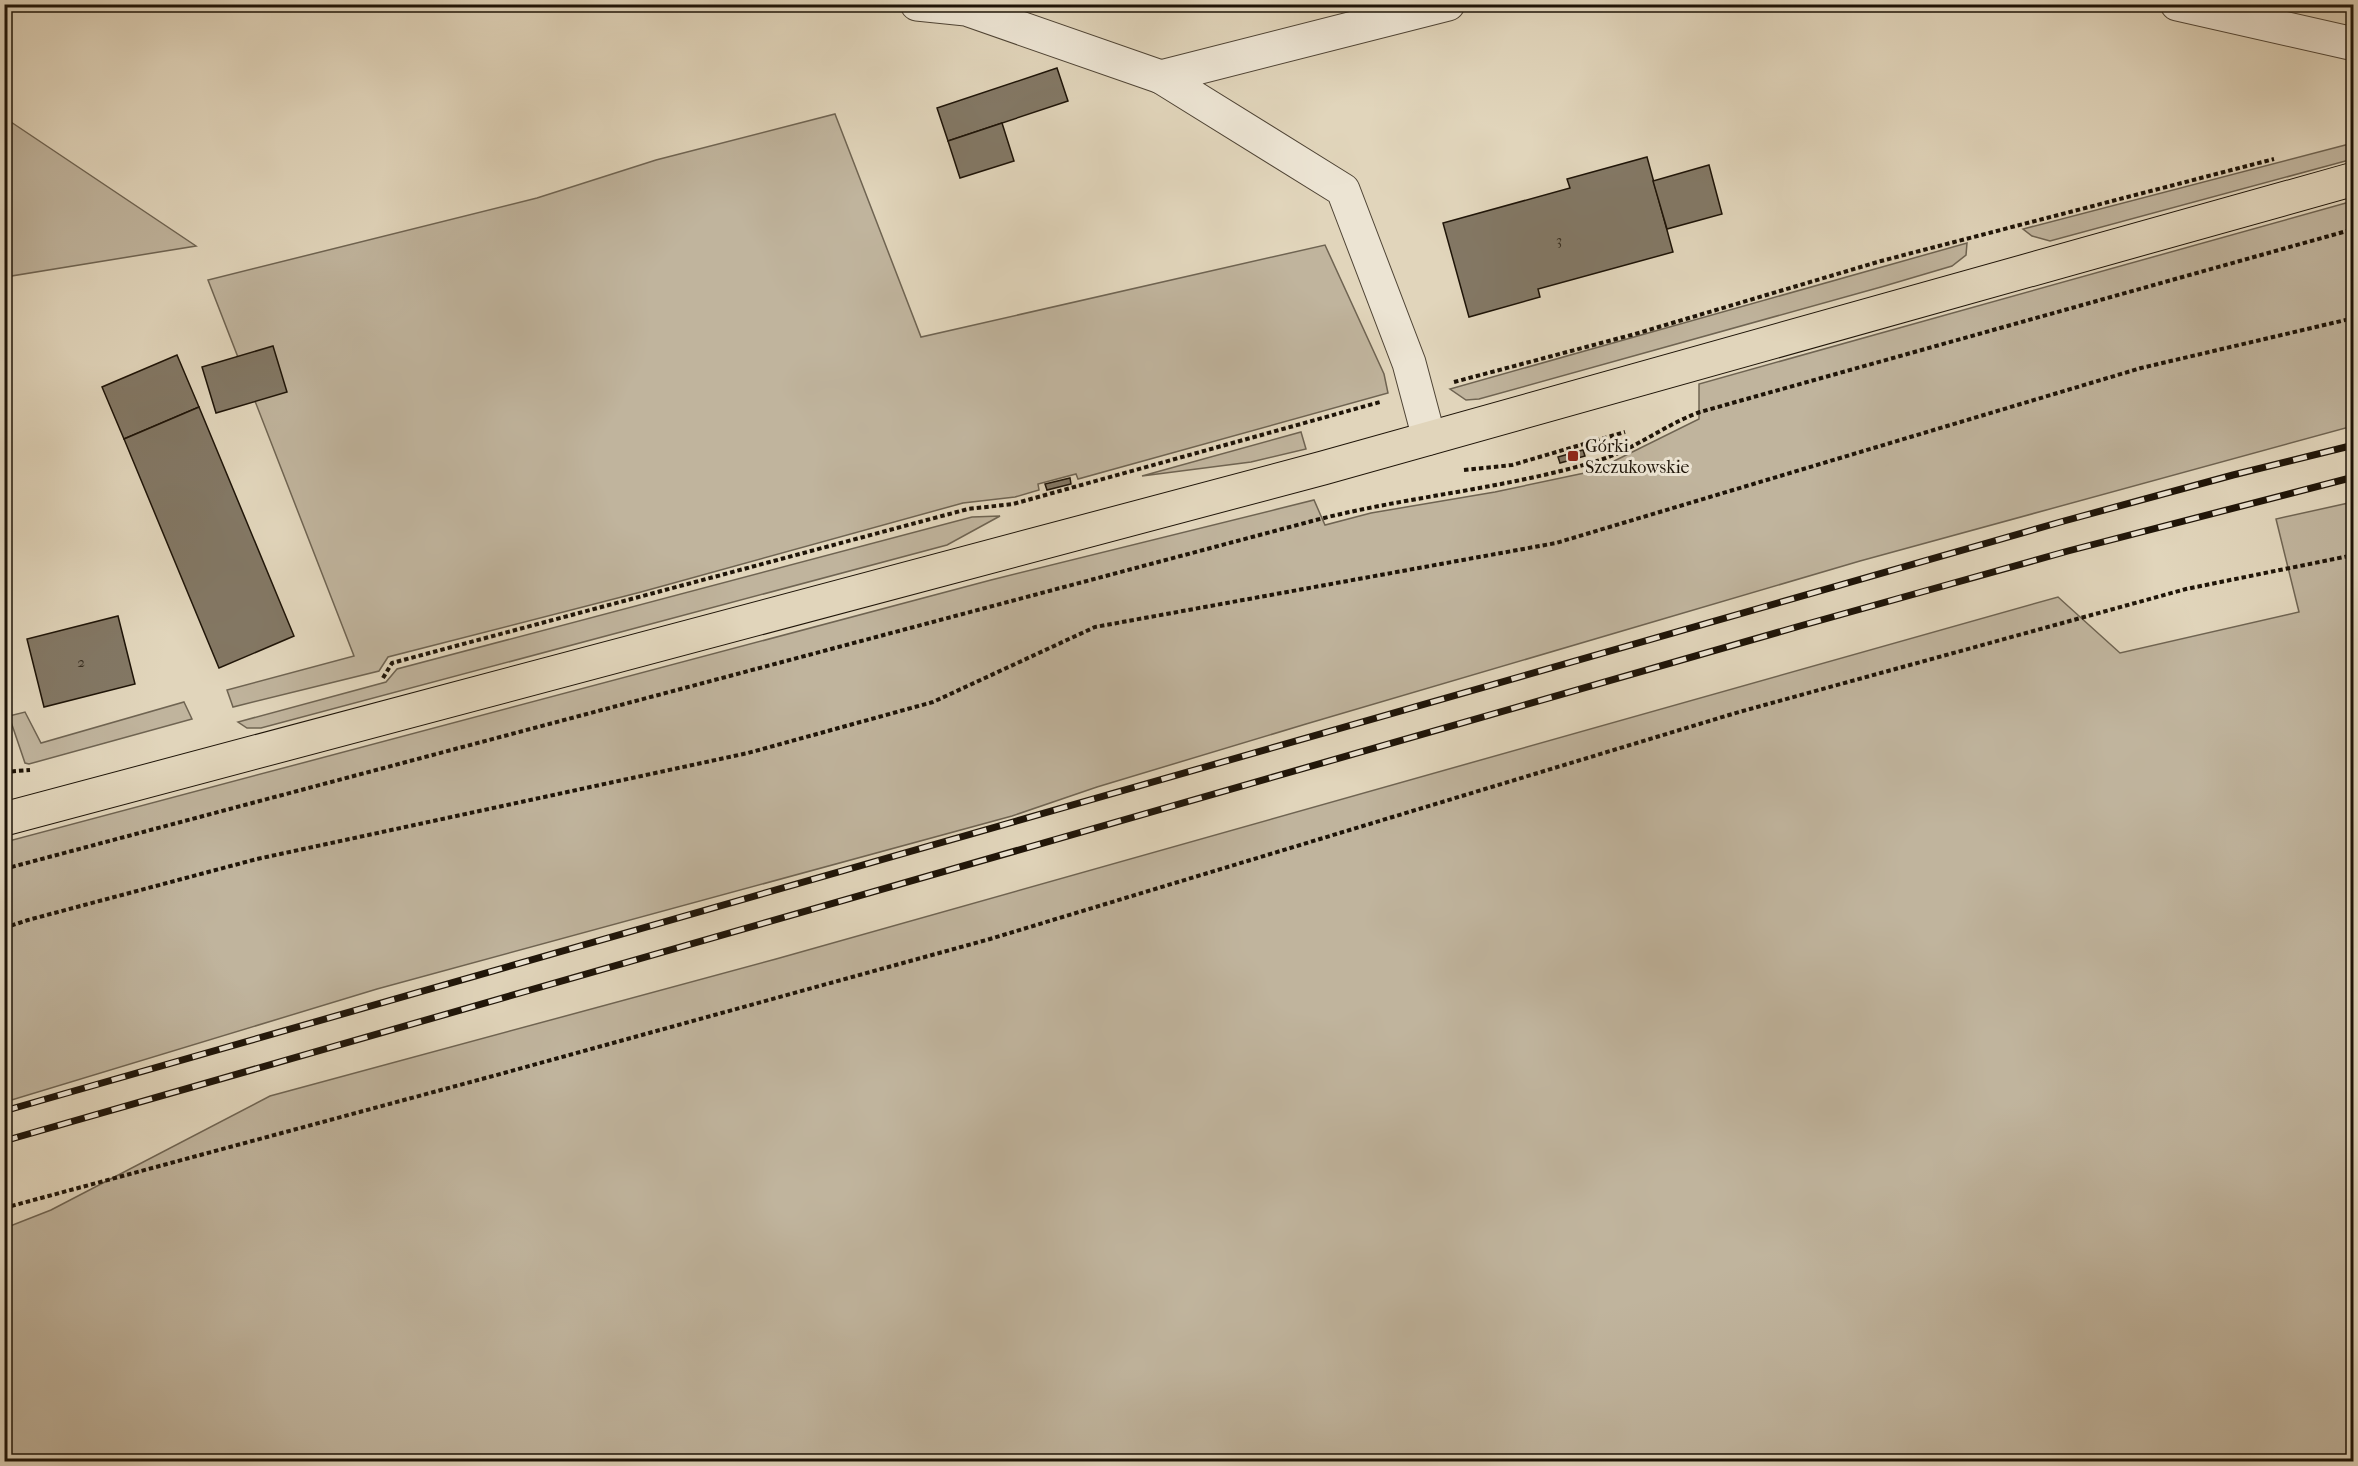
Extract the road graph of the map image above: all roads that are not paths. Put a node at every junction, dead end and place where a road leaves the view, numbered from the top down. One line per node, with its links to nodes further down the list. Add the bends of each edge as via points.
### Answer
1 (917, 4): 5 (lane, via 966,9)
2 (1448, 4): 5 (lane)
3 (2177, 4): 4 (lane)
4 (2354, 44)
5 (1161, 77): 7 (lane, via 1343,190 1409,363)
6 (2354, 179): 7 (main road)
7 (1429, 438): 8 (main road)
8 (4, 819)

